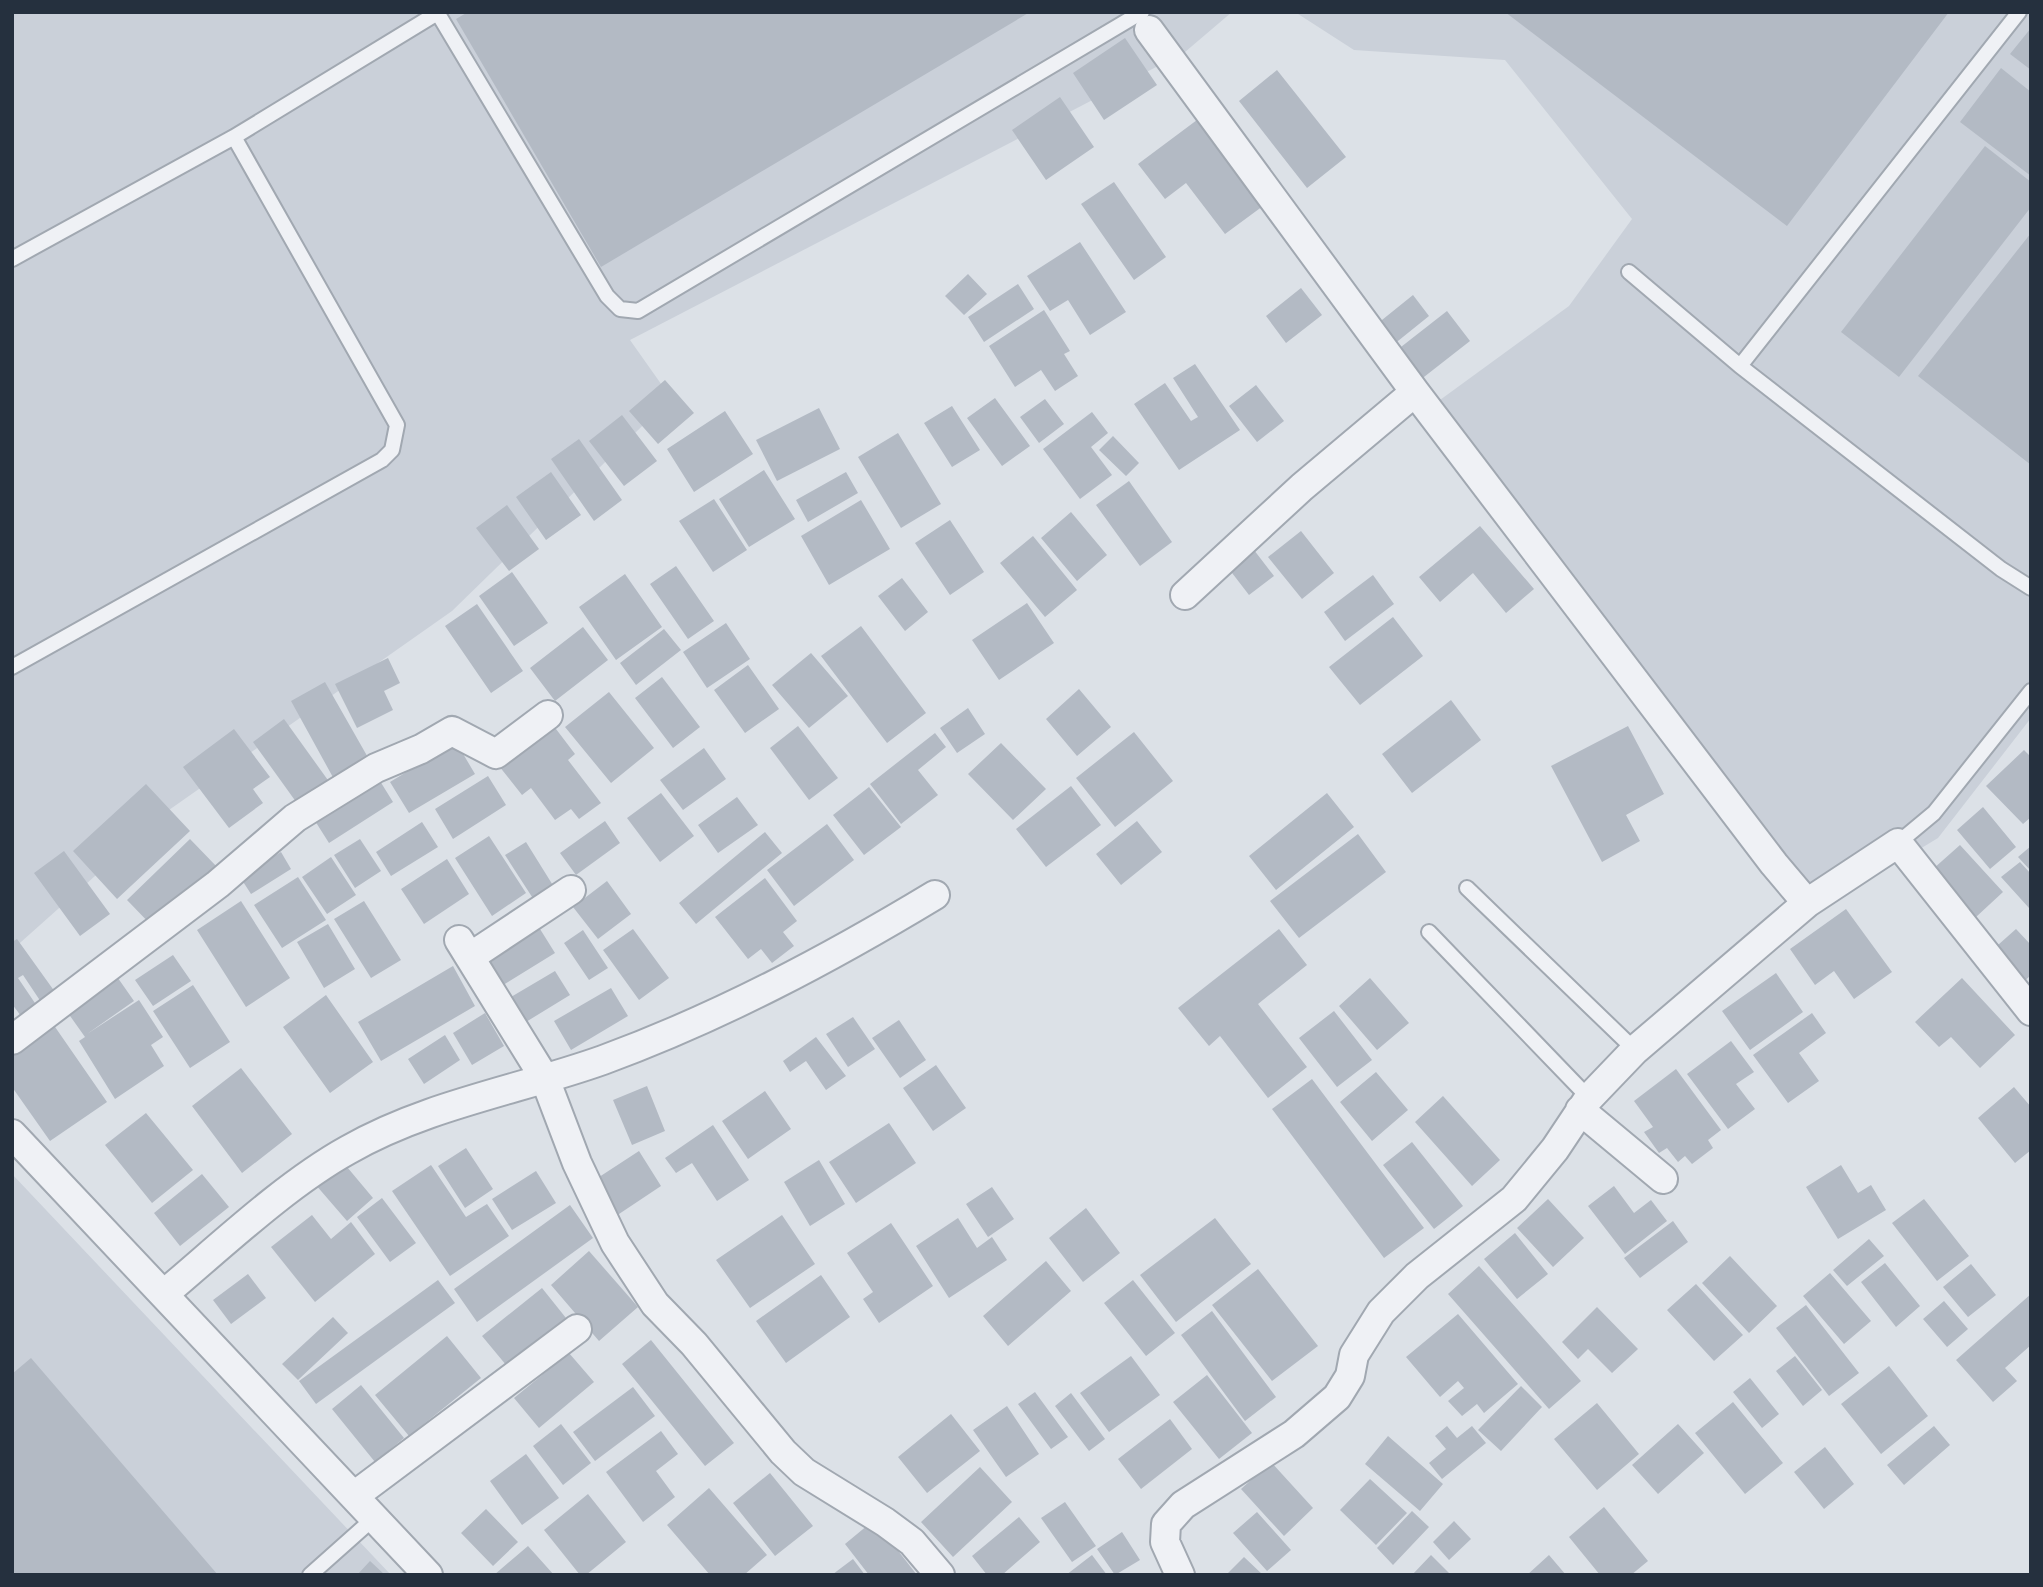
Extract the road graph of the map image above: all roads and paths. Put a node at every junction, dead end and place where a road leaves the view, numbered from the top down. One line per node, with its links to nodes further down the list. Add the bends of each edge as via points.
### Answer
1 (438, 12): 3 (lane, via 607,296 620,309 638,311); 4 (lane)
2 (2019, 12): 7 (lane)
3 (1145, 21): 8 (street)
4 (234, 137): 5 (lane); 11 (lane, via 397,425 392,450 370,467)
5 (12, 259)
6 (1629, 272): 7 (lane)
7 (1740, 366): 9 (lane)
8 (1415, 392): 10 (street, via 1302,487); 18 (street)
9 (2031, 588)
10 (1185, 595)
11 (12, 667)
12 (2031, 691): 14 (lane, via 1934,813)
13 (548, 715): 21 (street, via 496,754 452,732 376,768 295,818 218,884)
14 (1898, 843): 18 (street); 20 (street)
15 (1467, 888): 22 (lane)
16 (571, 890): 23 (street, via 464,948)
17 (935, 895): 23 (street, via 769,989 659,1039)
18 (1807, 903): 22 (street)
19 (1429, 932): 24 (lane)
20 (2031, 1012)
21 (12, 1040)
22 (1635, 1050): 24 (street)
23 (544, 1079): 27 (street, via 406,1122 347,1150 270,1205); 33 (street, via 615,1243 655,1304 804,1472 894,1528)
24 (1585, 1104): 26 (street); 34 (street, via 1514,1199 1417,1276 1381,1312 1354,1355 1350,1376 1337,1397 1294,1434 1183,1505 1166,1524 1165,1542)
25 (12, 1134): 27 (street)
26 (1663, 1179)
27 (164, 1294): 29 (street)
28 (577, 1329): 29 (street)
29 (354, 1496): 30 (street)
30 (374, 1518): 31 (lane); 32 (street)
31 (310, 1575)
32 (428, 1575)
33 (940, 1575)
34 (1180, 1575)

